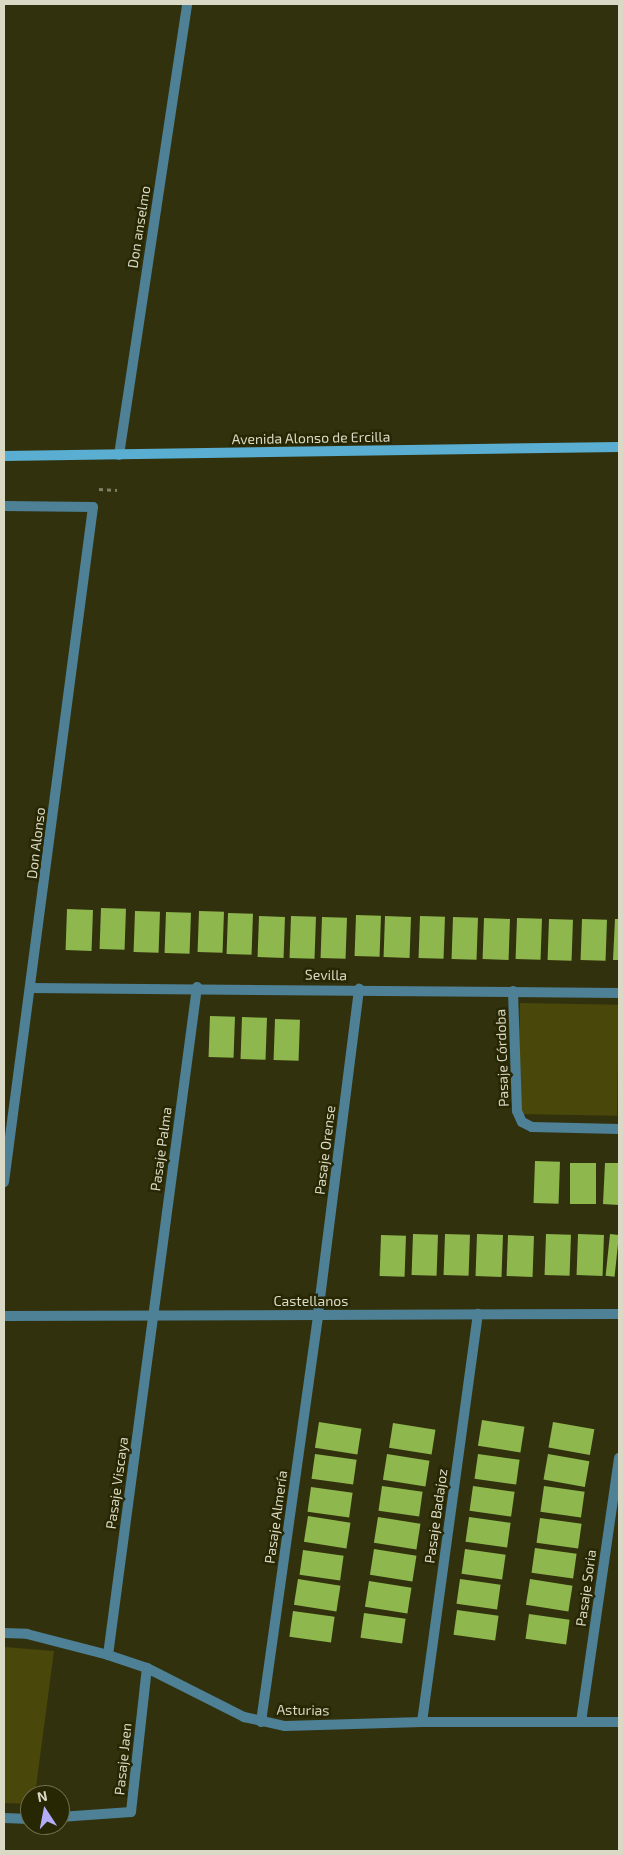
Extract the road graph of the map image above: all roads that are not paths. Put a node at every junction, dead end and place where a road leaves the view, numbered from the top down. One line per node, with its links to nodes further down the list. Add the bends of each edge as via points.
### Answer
1 (187, 4): 3 (street, Don anselmo)
2 (619, 446): 3 (main road, Avenida Alonso de Ercilla)
3 (119, 455): 4 (main road, Avenida Alonso de Ercilla)
4 (4, 456)
5 (4, 506): 7 (street, Don Alonso, via 93,507)
6 (197, 987): 7 (street, Sevilla); 8 (street, Sevilla); 16 (street, Pasaje Palma)
7 (32, 988): 12 (street, Don Alonso)
8 (359, 989): 9 (street, Sevilla); 13 (street, Pasaje Orense)
9 (513, 991): 10 (street, Sevilla); 11 (street, Pasaje Córdoba, via 517,1112 522,1122 532,1127)
10 (619, 994)
11 (619, 1129)
12 (4, 1182)
13 (318, 1314): 14 (street, Castellanos); 16 (street, Castellanos); 22 (street, Pasaje Almería)
14 (478, 1314): 15 (street, Castellanos); 23 (street, Pasaje Badajoz)
15 (619, 1314)
16 (153, 1315): 17 (street, Castellanos); 20 (street, Pasaje Viscaya)
17 (4, 1316)
18 (619, 1458): 24 (street, Pasaje Soria)
19 (4, 1632): 20 (street, Asturias, via 27,1634)
20 (108, 1655): 21 (street, Asturias)
21 (147, 1668): 22 (street, Asturias); 26 (street, Pasaje Jaen, via 131,1812)
22 (261, 1722): 23 (street, Asturias, via 285,1726)
23 (422, 1722): 24 (street, Asturias)
24 (581, 1722): 25 (street, Asturias)
25 (619, 1722)
26 (70, 1816)
27 (4, 1818): 28 (street)
28 (20, 1819)

